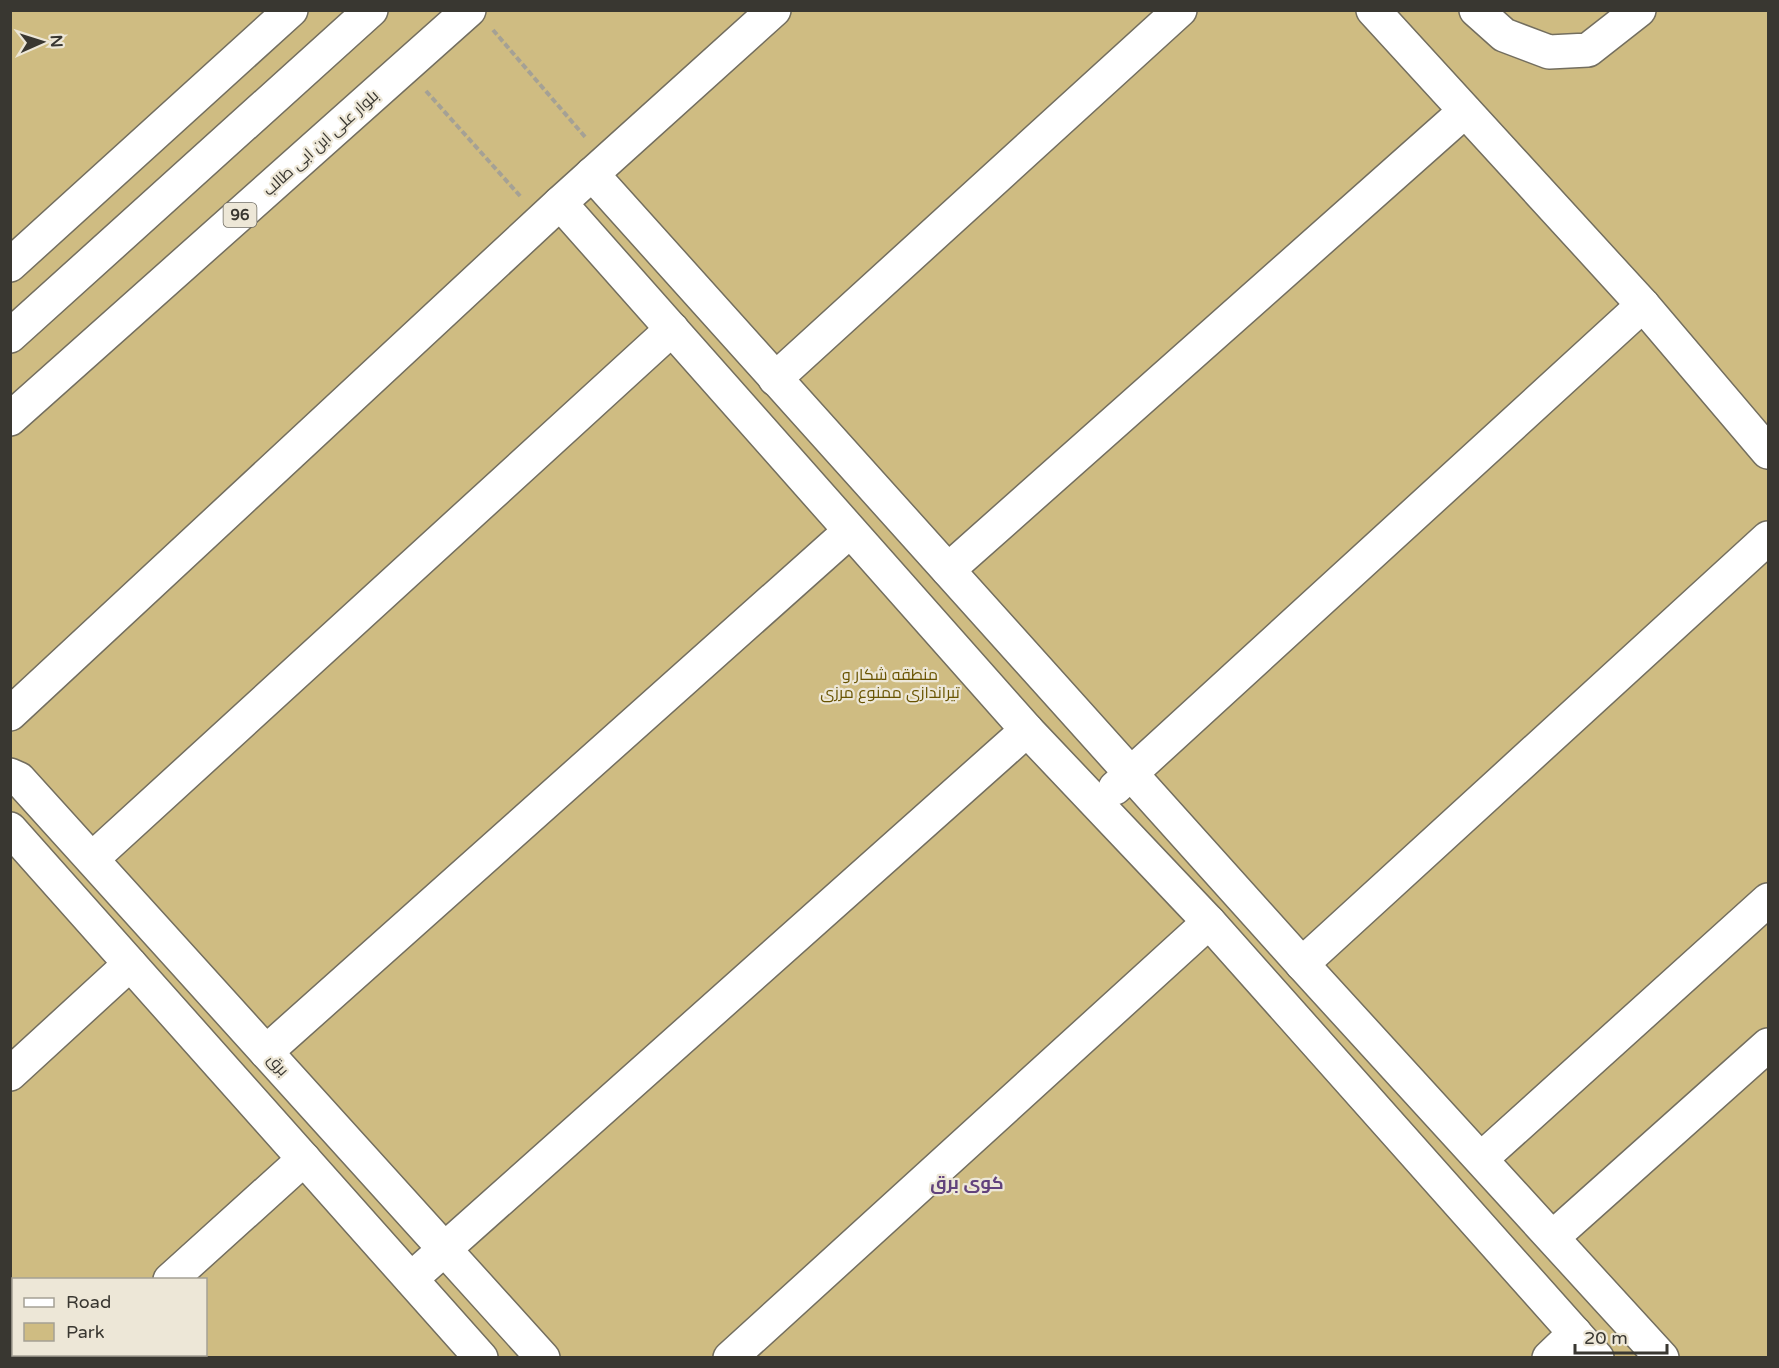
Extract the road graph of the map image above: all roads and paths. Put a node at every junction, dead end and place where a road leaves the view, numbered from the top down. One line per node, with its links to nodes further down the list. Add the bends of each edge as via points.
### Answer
1 (291, 10): 13 (street)
2 (371, 10): 16 (street)
3 (774, 10): 11 (street)
4 (1180, 10): 17 (street)
5 (1373, 10): 10 (street)
6 (1476, 10): 7 (street, via 1504,35 1550,52 1588,50)
7 (1638, 10)
8 (481, 19): 9 (street, بلوار علی ابن ابی طالب / 96); 11 (path)
9 (405, 68): 12 (path); 18 (street, بلوار علی ابن ابی طالب / 96)
10 (1465, 111): 14 (street); 22 (street)
11 (599, 168): 12 (street); 17 (street)
12 (551, 212): 15 (street); 23 (street)
13 (10, 265)
14 (1642, 305): 19 (street); 25 (street)
15 (672, 329): 20 (street); 29 (street)
16 (10, 336)
17 (776, 379): 22 (street)
18 (10, 419)
19 (1768, 452)
20 (849, 531): 24 (street); 35 (street)
21 (1768, 538): 33 (street)
22 (948, 570): 25 (street)
23 (10, 714)
24 (1027, 730): 27 (street); 40 (street)
25 (1131, 773): 27 (street); 33 (street)
26 (10, 775): 29 (street, برق, via 19,779)
27 (1098, 804): 31 (street)
28 (10, 829): 32 (street)
29 (92, 859): 35 (street, برق)
30 (1768, 900): 38 (street)
31 (1209, 922): 43 (street); 46 (street)
32 (130, 964): 36 (street); 37 (street)
33 (1302, 964): 38 (street)
34 (1768, 1045): 39 (street)
35 (266, 1052): 40 (street, برق)
36 (10, 1074)
37 (304, 1159): 41 (street); 42 (street)
38 (1481, 1159): 39 (street)
39 (1553, 1237): 49 (street)
40 (445, 1249): 42 (street); 45 (street, برق)
41 (172, 1278)
42 (411, 1279): 44 (street)
43 (1575, 1333): 47 (street); 48 (street)
44 (479, 1357)
45 (543, 1358)
46 (730, 1358)
47 (1549, 1358)
48 (1598, 1358)
49 (1662, 1358)

